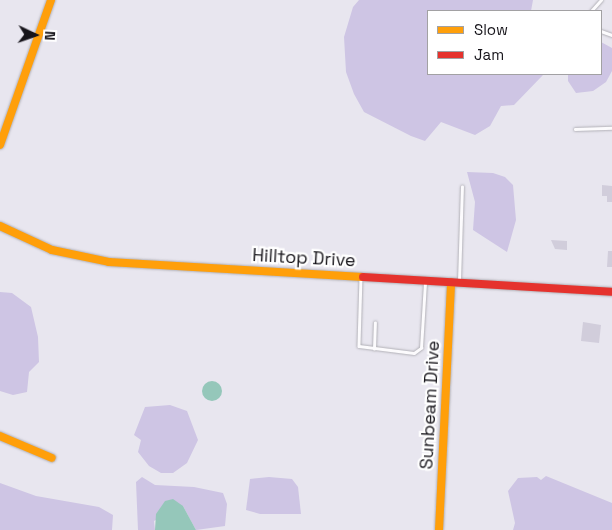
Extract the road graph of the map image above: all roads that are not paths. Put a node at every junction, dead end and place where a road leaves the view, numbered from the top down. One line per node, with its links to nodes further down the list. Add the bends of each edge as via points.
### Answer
1 (52, 0): 6 (street)
2 (601, 0): 3 (lane)
3 (592, 10)
4 (575, 128): 5 (lane)
5 (612, 128)
6 (0, 145)
7 (462, 187): 11 (lane)
8 (0, 226): 9 (street, Hilltop Drive, via 52,250 84,258)
9 (361, 277): 10 (street, Hilltop Drive); 14 (lane, via 358,342 362,348)
10 (425, 281): 11 (street, Hilltop Drive); 14 (lane, via 419,351)
11 (455, 283): 12 (street, Hilltop Drive); 17 (street, Sunbeam Drive)
12 (612, 292)
13 (375, 323): 14 (lane)
14 (374, 349)
15 (0, 436): 16 (street)
16 (52, 458)
17 (439, 530)

